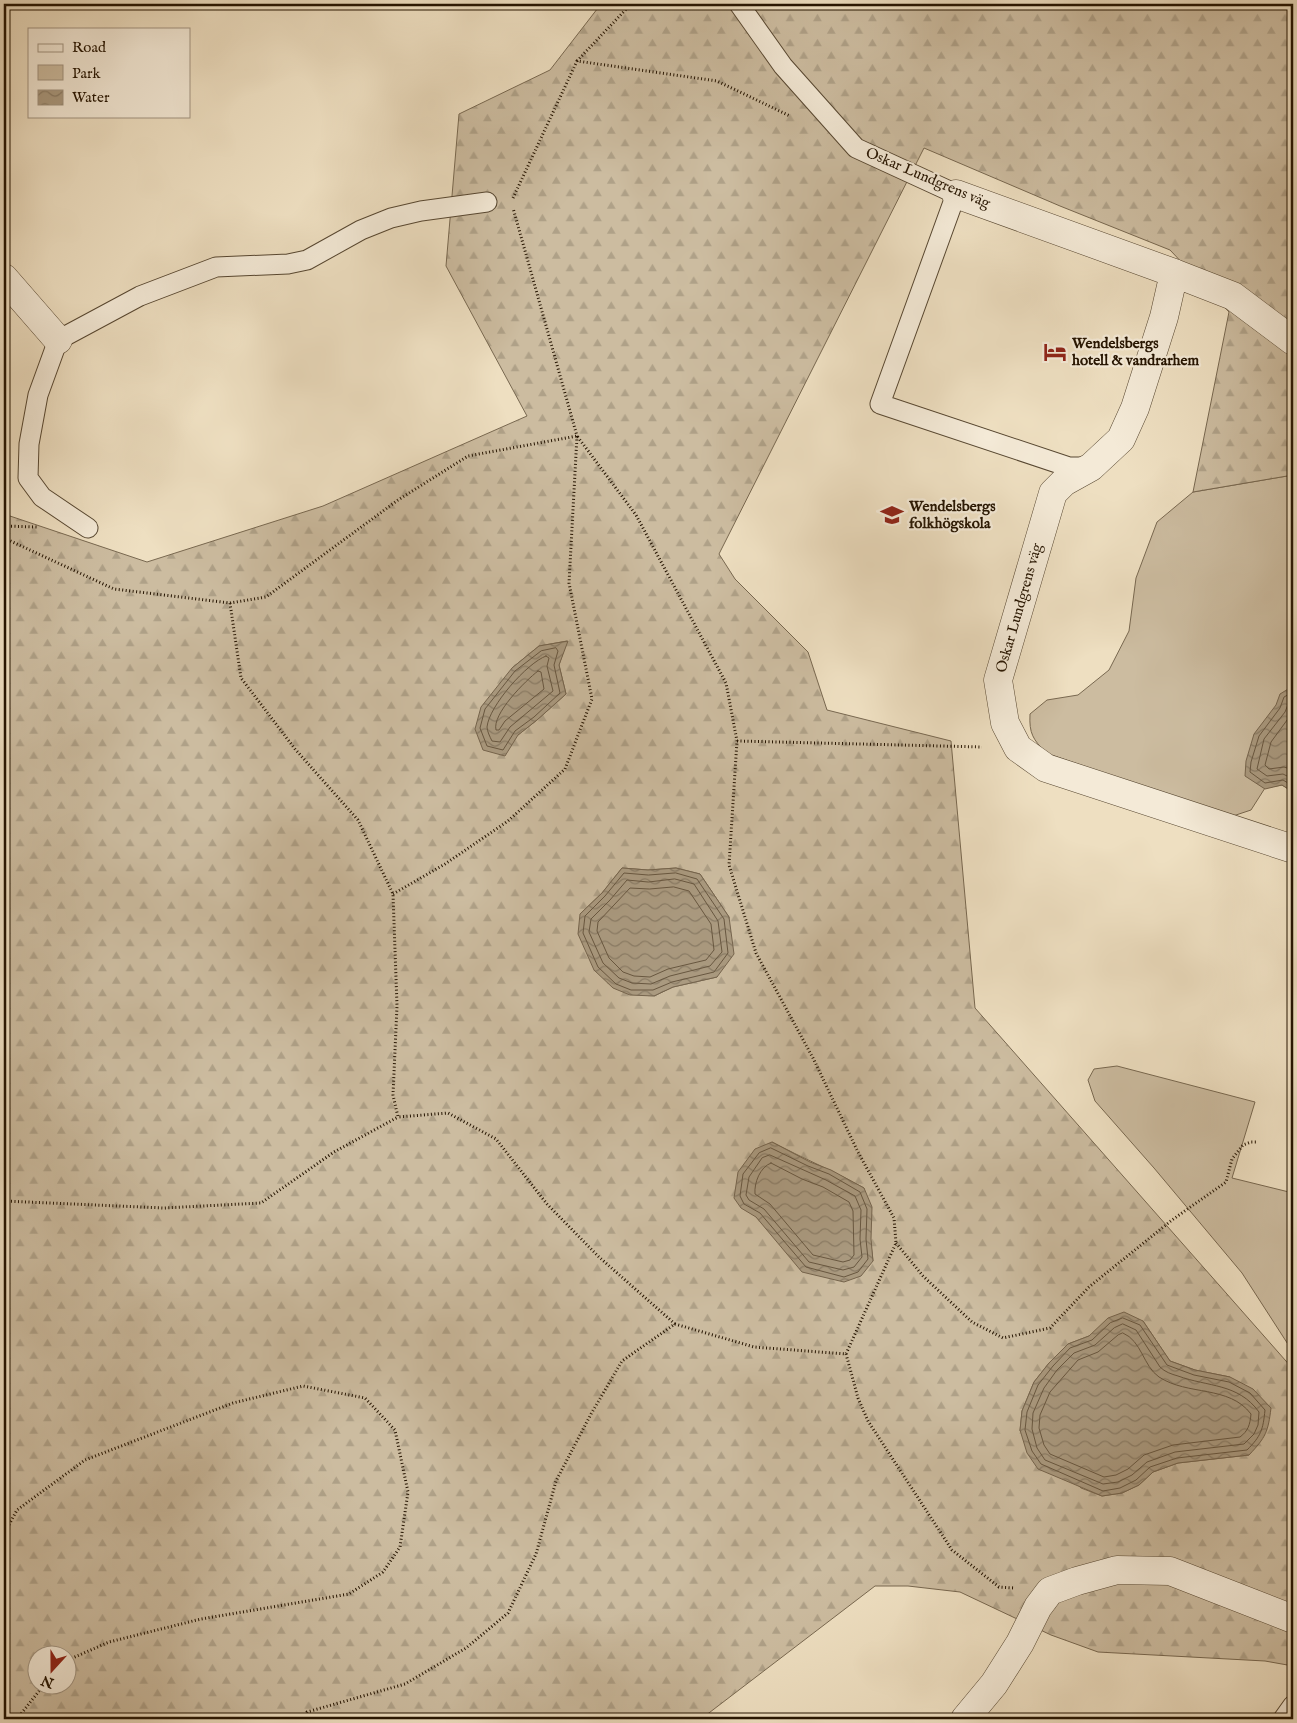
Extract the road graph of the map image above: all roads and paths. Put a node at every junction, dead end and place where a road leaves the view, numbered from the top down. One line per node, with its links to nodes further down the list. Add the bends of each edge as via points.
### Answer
1 (631, 4): 3 (path)
2 (739, 4): 5 (lane, Oskar Lundgrens väg, via 783,66 856,148)
3 (577, 61): 4 (path, via 717,81); 11 (path, via 511,201)
4 (795, 118)
5 (956, 194): 7 (street, Oskar Lundgrens väg); 12 (lane, via 880,404 1069,467)
6 (487, 202): 9 (lane, via 391,218 307,260 288,264 216,267 140,296)
7 (1174, 272): 10 (street, Oskar Lundgrens väg, via 1233,296); 12 (street, Oskar Lundgrens väg, via 1164,318 1136,408 1121,439)
8 (4, 278): 9 (street)
9 (58, 340): 13 (lane, via 38,396 28,444 28,478 42,497)
10 (1293, 341)
11 (577, 436): 15 (path, via 468,456 398,500 266,597); 16 (path, via 636,515 726,683); 19 (path, via 569,583 592,699 565,769 508,821 445,864)
12 (1090, 467): 17 (street, Oskar Lundgrens väg, via 1064,482 1053,493 998,680 1005,723)
13 (88, 528)
14 (4, 538): 15 (path, via 114,589)
15 (230, 603): 19 (path, via 241,678 295,749 358,820)
16 (737, 741): 17 (path); 23 (path, via 730,866 756,953 894,1218)
17 (1018, 748): 18 (street, Oskar Lundgrens väg, via 1046,768)
18 (1293, 849)
19 (393, 894): 20 (path, via 397,1006 393,1095)
20 (398, 1118): 22 (path, via 334,1152 261,1203 164,1208); 24 (path, via 448,1113 496,1139 547,1204 599,1257)
21 (1256, 1142): 23 (path, via 1243,1145 1232,1159 1226,1182 1172,1220 1089,1287 1050,1328 1003,1338 972,1322 923,1276)
22 (4, 1201)
23 (896, 1242): 25 (path)
24 (675, 1324): 25 (path, via 754,1348); 33 (path, via 622,1361 591,1414 556,1481 536,1554 508,1613 466,1648 405,1684 307,1712)
25 (846, 1354): 27 (path, via 868,1421 952,1550 999,1587)
26 (4, 1534): 29 (path, via 17,1510 85,1460 233,1403 303,1386 365,1398 395,1430 408,1492 400,1546 383,1572 349,1594 201,1619 109,1642)
27 (1050, 1591): 28 (street, via 1117,1570 1170,1571); 34 (street, via 994,1684)
28 (1293, 1619)
29 (78, 1656)
30 (35, 1696): 32 (path)
31 (1293, 1705): 35 (lane)
32 (17, 1719)
33 (304, 1719)
34 (965, 1719)
35 (1283, 1719)

